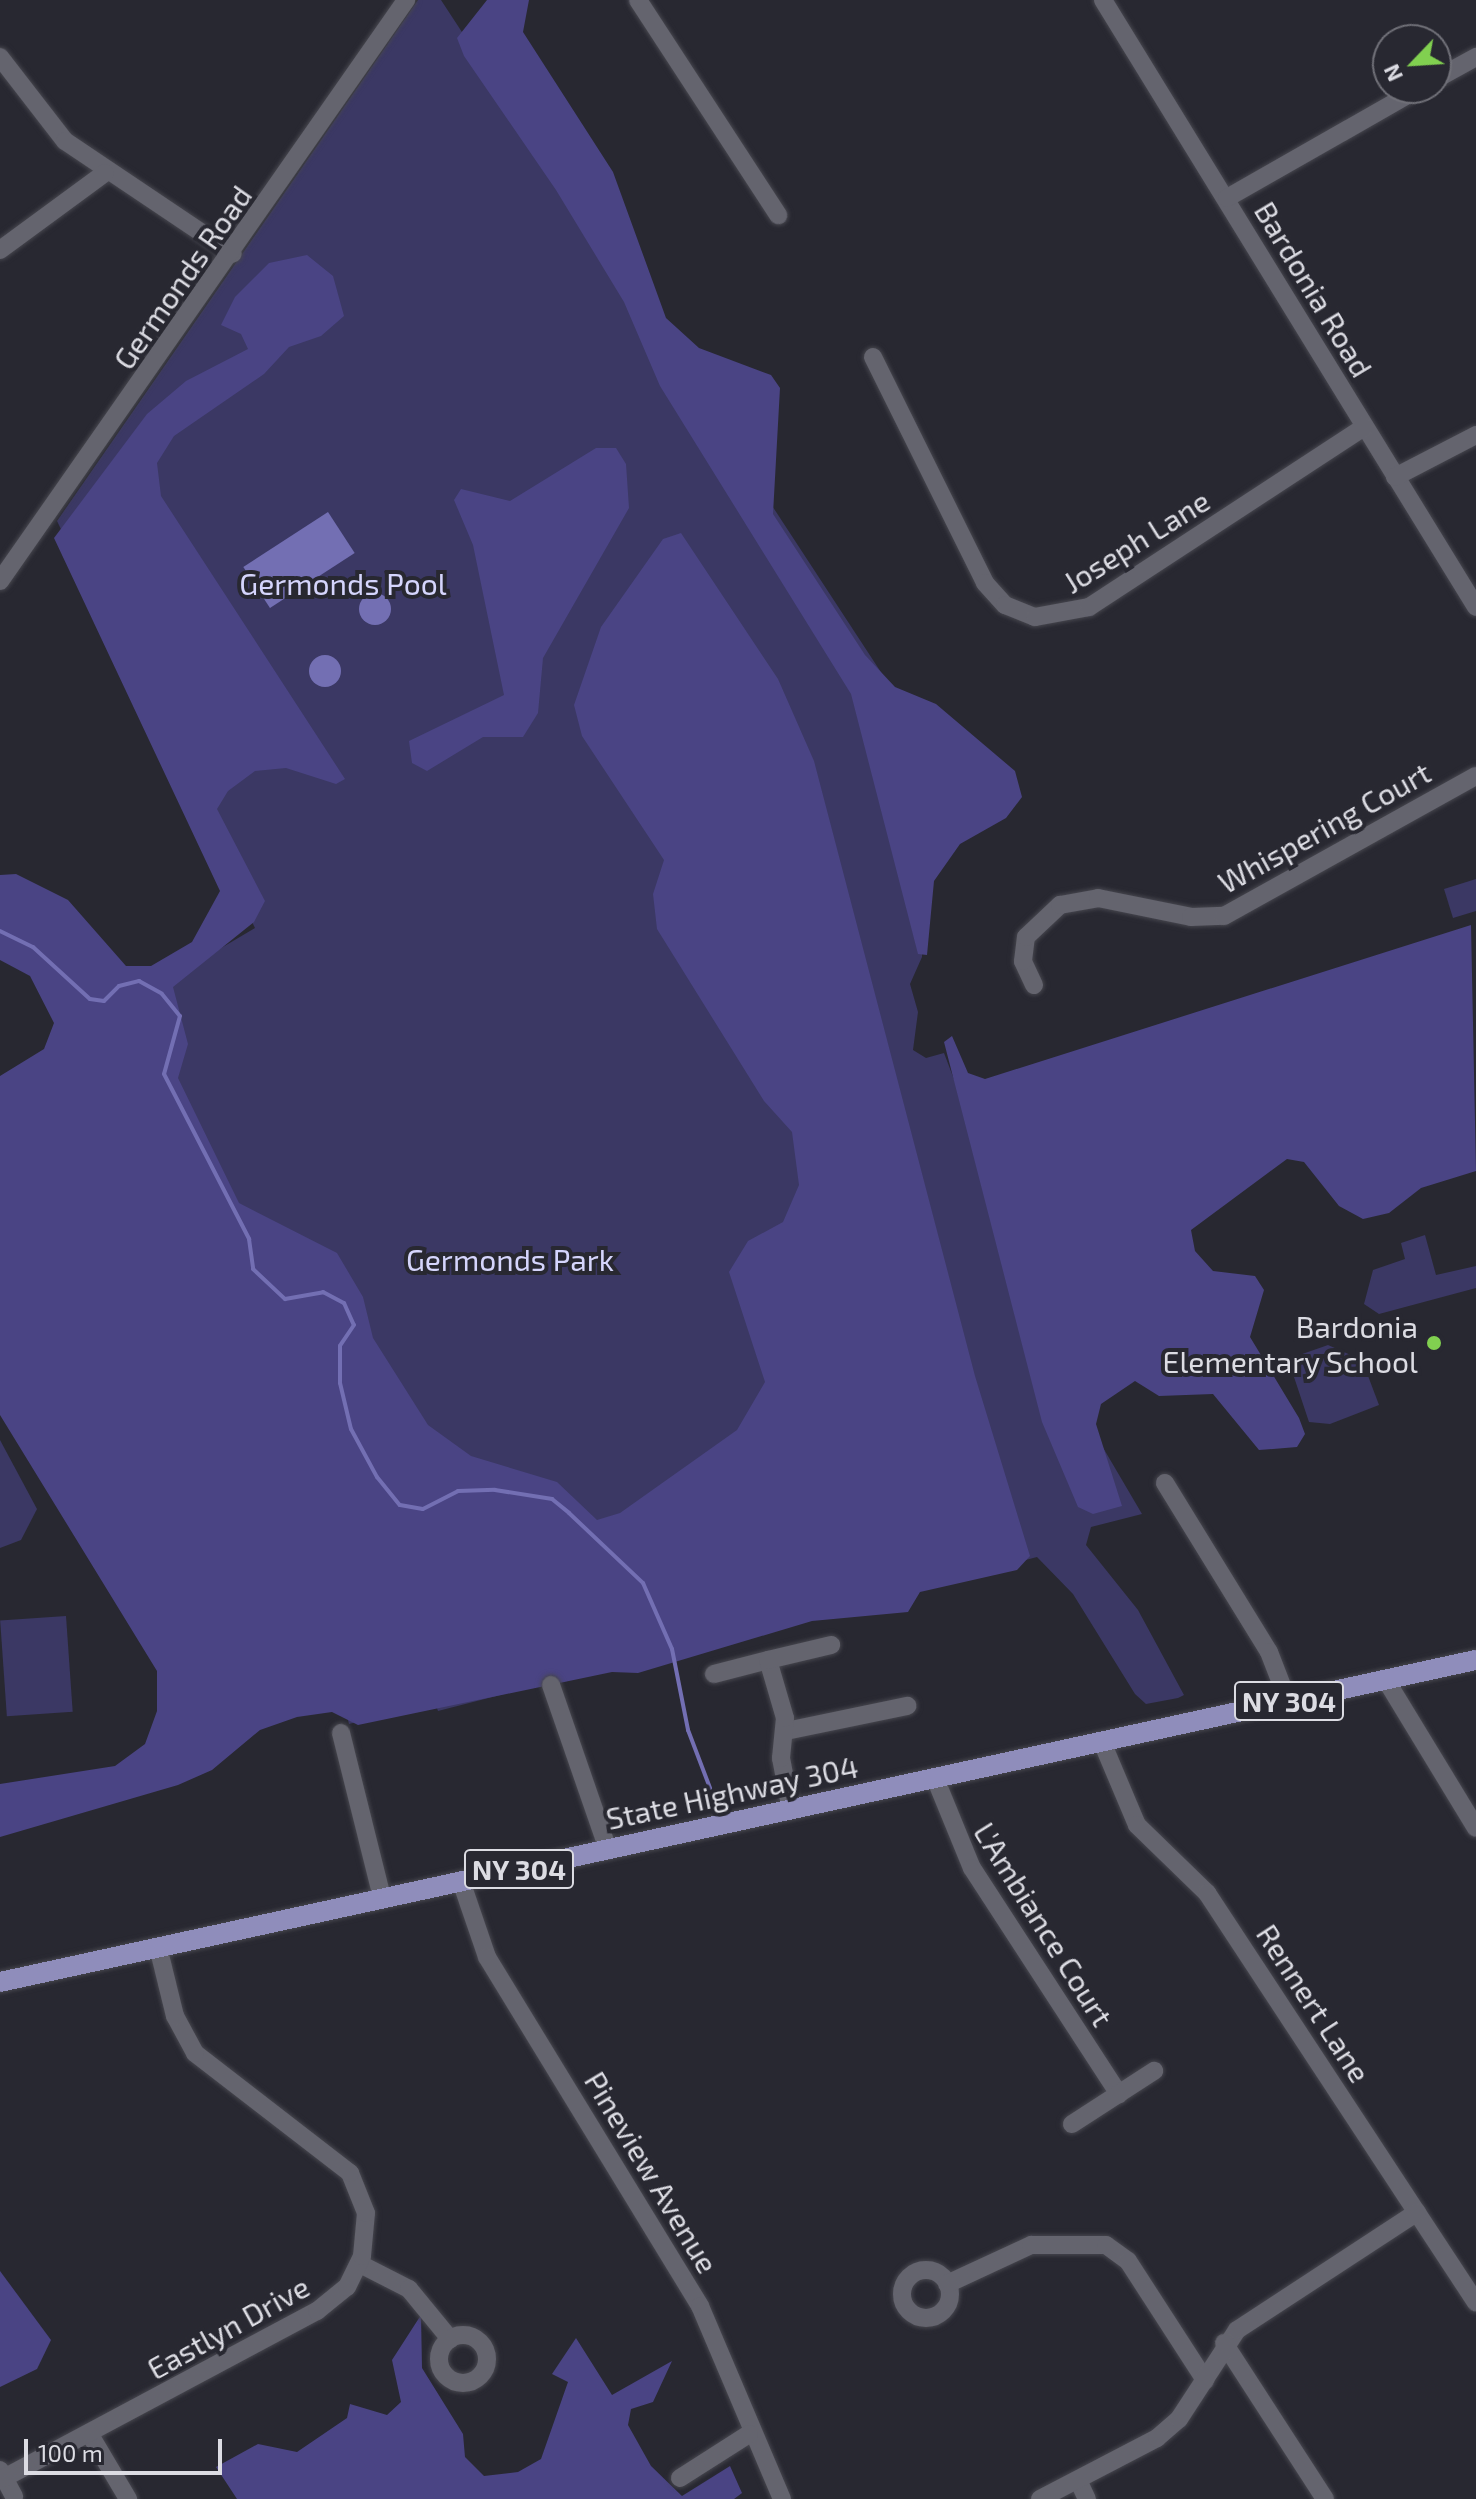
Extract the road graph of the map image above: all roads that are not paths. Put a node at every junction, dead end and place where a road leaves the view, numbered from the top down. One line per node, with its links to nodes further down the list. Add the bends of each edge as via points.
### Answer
1 (406, 0): 12 (street, Germonds Road)
2 (638, 0): 10 (street)
3 (1103, 0): 9 (street, Bardonia Road)
4 (0, 57): 8 (street, via 65,141)
5 (1476, 57): 6 (street)
6 (1452, 70)
7 (1392, 104): 9 (street)
8 (105, 173): 11 (street); 12 (street)
9 (1227, 198): 14 (street, Bardonia Road)
10 (778, 215)
11 (0, 250)
12 (233, 254): 17 (street, Germonds Road)
13 (873, 357): 14 (street, Joseph Lane, via 985,583 1005,605 1042,618 1089,607)
14 (1364, 427): 16 (street, Bardonia Road)
15 (1476, 435): 16 (street)
16 (1395, 477): 18 (street, Bardonia Road)
17 (0, 581)
18 (1476, 607)
19 (1476, 776): 20 (street, Whispering Court, via 1224,916 1191,917 1098,898 1060,905 1026,937 1023,961)
20 (1034, 985)
21 (1165, 1483): 28 (street, via 1269,1652)
22 (831, 1645): 23 (street)
23 (768, 1660): 25 (street); 30 (street)
24 (1476, 1660): 26 (main road, State Highway 304 / NY 304)
25 (714, 1674)
26 (1386, 1680): 28 (main road, State Highway 304 / NY 304); 35 (street)
27 (551, 1685): 36 (street)
28 (1288, 1701): 32 (main road, State Highway 304 / NY 304)
29 (907, 1706): 30 (street)
30 (786, 1731): 34 (street, via 781,1758)
31 (341, 1733): 38 (street)
32 (1102, 1742): 33 (main road, State Highway 304 / NY 304); 44 (street, Rennert Lane, via 1137,1825 1207,1893)
33 (935, 1778): 34 (main road, State Highway 304 / NY 304); 42 (street, L'Ambiance Court, via 972,1868)
34 (791, 1810): 36 (main road, State Highway 304 / NY 304)
35 (1476, 1828)
36 (608, 1850): 37 (main road, State Highway 304 / NY 304)
37 (461, 1881): 38 (main road, State Highway 304 / NY 304); 52 (street, Pineview Avenue, via 487,1957 700,2306)
38 (382, 1898): 39 (main road, State Highway 304 / NY 304)
39 (158, 1947): 40 (main road, State Highway 304 / NY 304); 45 (street, via 175,2016 195,2053 350,2173 366,2213)
40 (0, 1982)
41 (1154, 2071): 42 (street)
42 (1119, 2094): 43 (street)
43 (1072, 2124)
44 (1417, 2212): 47 (street, Rennert Lane); 49 (street)
45 (360, 2264): 48 (street, via 409,2289); 51 (street, Eastlyn Drive, via 327,2306)
46 (947, 2284): 50 (street, via 1031,2245 1106,2245 1128,2261)
47 (1476, 2303)
48 (450, 2339)
49 (1224, 2343): 50 (street); 61 (street)
50 (1205, 2380): 55 (street, via 1157,2438)
51 (89, 2433): 53 (street, Eastlyn Drive); 57 (street)
52 (749, 2434): 54 (street); 58 (street, Pineview Avenue)
53 (2, 2474): 56 (street, Eastlyn Drive)
54 (680, 2478)
55 (1078, 2480): 59 (street); 60 (street)
56 (14, 2496)
57 (128, 2499)
58 (782, 2499)
59 (1040, 2499)
60 (1087, 2499)
61 (1325, 2499)

